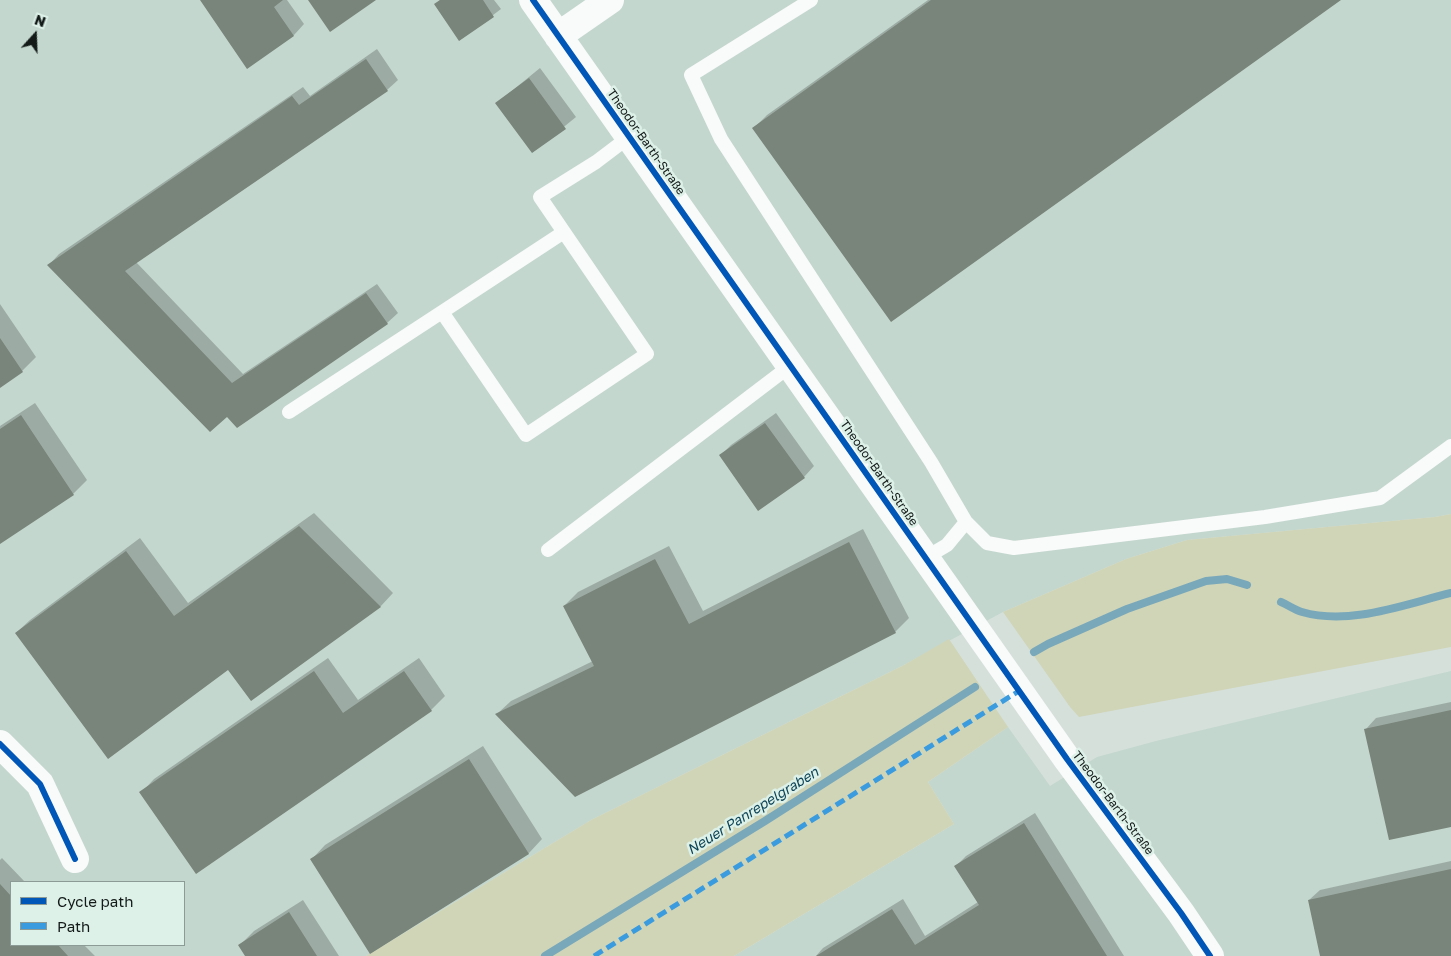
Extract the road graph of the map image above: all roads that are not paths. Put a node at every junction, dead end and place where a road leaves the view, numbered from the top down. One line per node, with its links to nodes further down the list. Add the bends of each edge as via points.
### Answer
1 (533, 0): 4 (street, Theodor-Barth-Straße)
2 (610, 0): 4 (street)
3 (812, 0): 11 (lane, via 690,75 721,139 931,462)
4 (558, 36): 5 (street, Theodor-Barth-Straße)
5 (629, 137): 6 (lane, via 596,162 540,196); 8 (street, Theodor-Barth-Straße)
6 (564, 232): 7 (lane); 7 (lane, via 647,354 526,435)
7 (442, 312): 9 (lane)
8 (790, 366): 12 (lane); 13 (street, Theodor-Barth-Straße)
9 (289, 412)
10 (1451, 446): 11 (lane, via 1380,498 1323,508 1014,548 987,543)
11 (966, 522): 13 (lane, via 947,545)
12 (548, 550)
13 (925, 558): 16 (street, Theodor-Barth-Straße)
14 (0, 744): 15 (street, via 40,784)
15 (76, 858)
16 (1210, 956)

